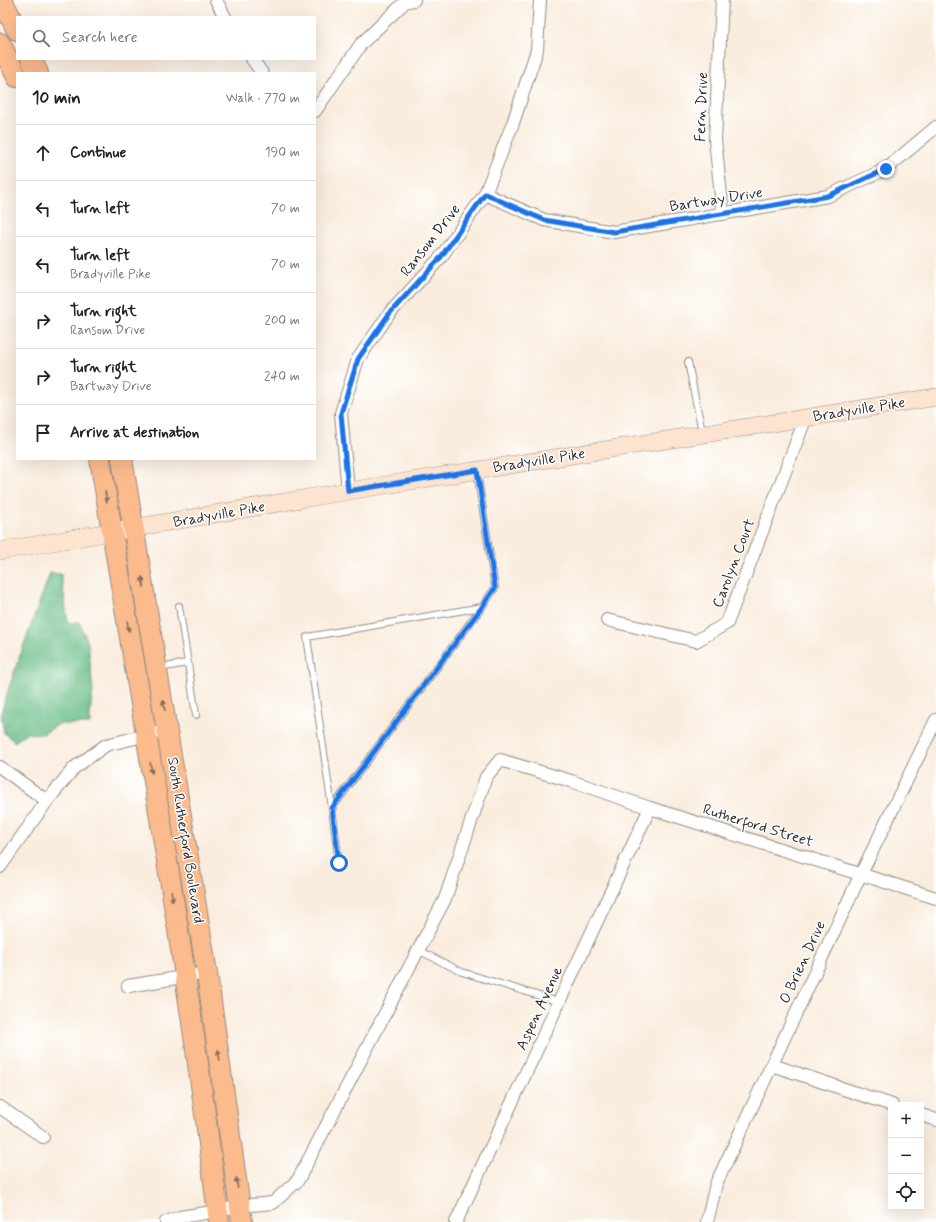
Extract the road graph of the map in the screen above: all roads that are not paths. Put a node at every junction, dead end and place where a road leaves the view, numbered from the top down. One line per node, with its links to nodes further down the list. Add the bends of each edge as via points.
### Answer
1 (2, 0): 7 (highway)
2 (216, 0): 6 (street)
3 (414, 0): 14 (street, via 405,2 361,44)
4 (540, 0): 16 (street, Ransom Drive, via 537,50 514,123)
5 (722, 0): 17 (street, Fern Drive, via 715,140)
6 (224, 16)
7 (16, 28)
8 (0, 42): 13 (highway)
9 (32, 60): 11 (highway)
10 (253, 60): 12 (street)
11 (38, 72)
12 (261, 72)
13 (16, 75)
14 (316, 110)
15 (936, 127): 17 (street, Bartway Drive, via 886,169 828,196)
16 (485, 194): 17 (street, Bartway Drive, via 544,220 614,232); 25 (street, Ransom Drive, via 441,257 389,314 358,359 341,413)
17 (723, 214)
18 (688, 362): 21 (lane)
19 (936, 397): 20 (main road, Bradyville Pike)
20 (806, 417): 21 (main road, Bradyville Pike); 31 (street, Carolyn Court, via 727,623 696,642)
21 (702, 434): 24 (main road, Bradyville Pike)
22 (100, 460): 27 (highway, South Rutherford Boulevard, one-way to 27)
23 (122, 460): 26 (highway, South Rutherford Boulevard)
24 (477, 470): 25 (main road, Bradyville Pike); 30 (lane, via 495,588)
25 (348, 491): 26 (main road, Bradyville Pike)
26 (134, 529): 27 (main road, Bradyville Pike); 33 (highway, South Rutherford Boulevard, one-way to 26)
27 (112, 532): 28 (main road, Bradyville Pike); 37 (highway, South Rutherford Boulevard, one-way to 37)
28 (0, 551)
29 (179, 606): 32 (lane)
30 (482, 607): 40 (lane); 40 (lane, via 307,637)
31 (607, 620)
32 (188, 663): 33 (lane); 34 (lane)
33 (157, 668): 36 (highway, South Rutherford Boulevard, one-way to 33)
34 (196, 716)
35 (936, 720): 44 (street, O Brien Drive)
36 (168, 730): 37 (street); 47 (highway, South Rutherford Boulevard)
37 (146, 735): 39 (street, via 106,745 74,768); 48 (highway, South Rutherford Boulevard, one-way to 48)
38 (0, 767): 39 (street)
39 (47, 801): 43 (street)
40 (332, 808): 42 (lane)
41 (650, 808): 44 (street, Rutherford Street); 46 (street, Rutherford Street, via 500,760 486,778 445,899); 50 (street, Aspen Avenue)
42 (339, 863)
43 (0, 867)
44 (861, 874): 45 (street, Rutherford Street); 51 (street, O Brien Drive)
45 (936, 898)
46 (418, 950): 50 (lane, via 462,972); 57 (street, via 298,1180 273,1203)
47 (207, 973): 48 (street); 57 (highway, South Rutherford Boulevard, one-way to 47)
48 (186, 977): 49 (street); 58 (highway, South Rutherford Boulevard)
49 (128, 986)
50 (559, 1002): 60 (street, Aspen Avenue)
51 (772, 1065): 52 (street); 61 (street, O Brien Drive, via 716,1184)
52 (888, 1104)
53 (0, 1107): 56 (street)
54 (924, 1116): 55 (street)
55 (936, 1120)
56 (43, 1137)
57 (241, 1214): 58 (street)
58 (219, 1217): 59 (street, via 180,1217)
59 (166, 1222)
60 (456, 1222)
61 (707, 1222)

